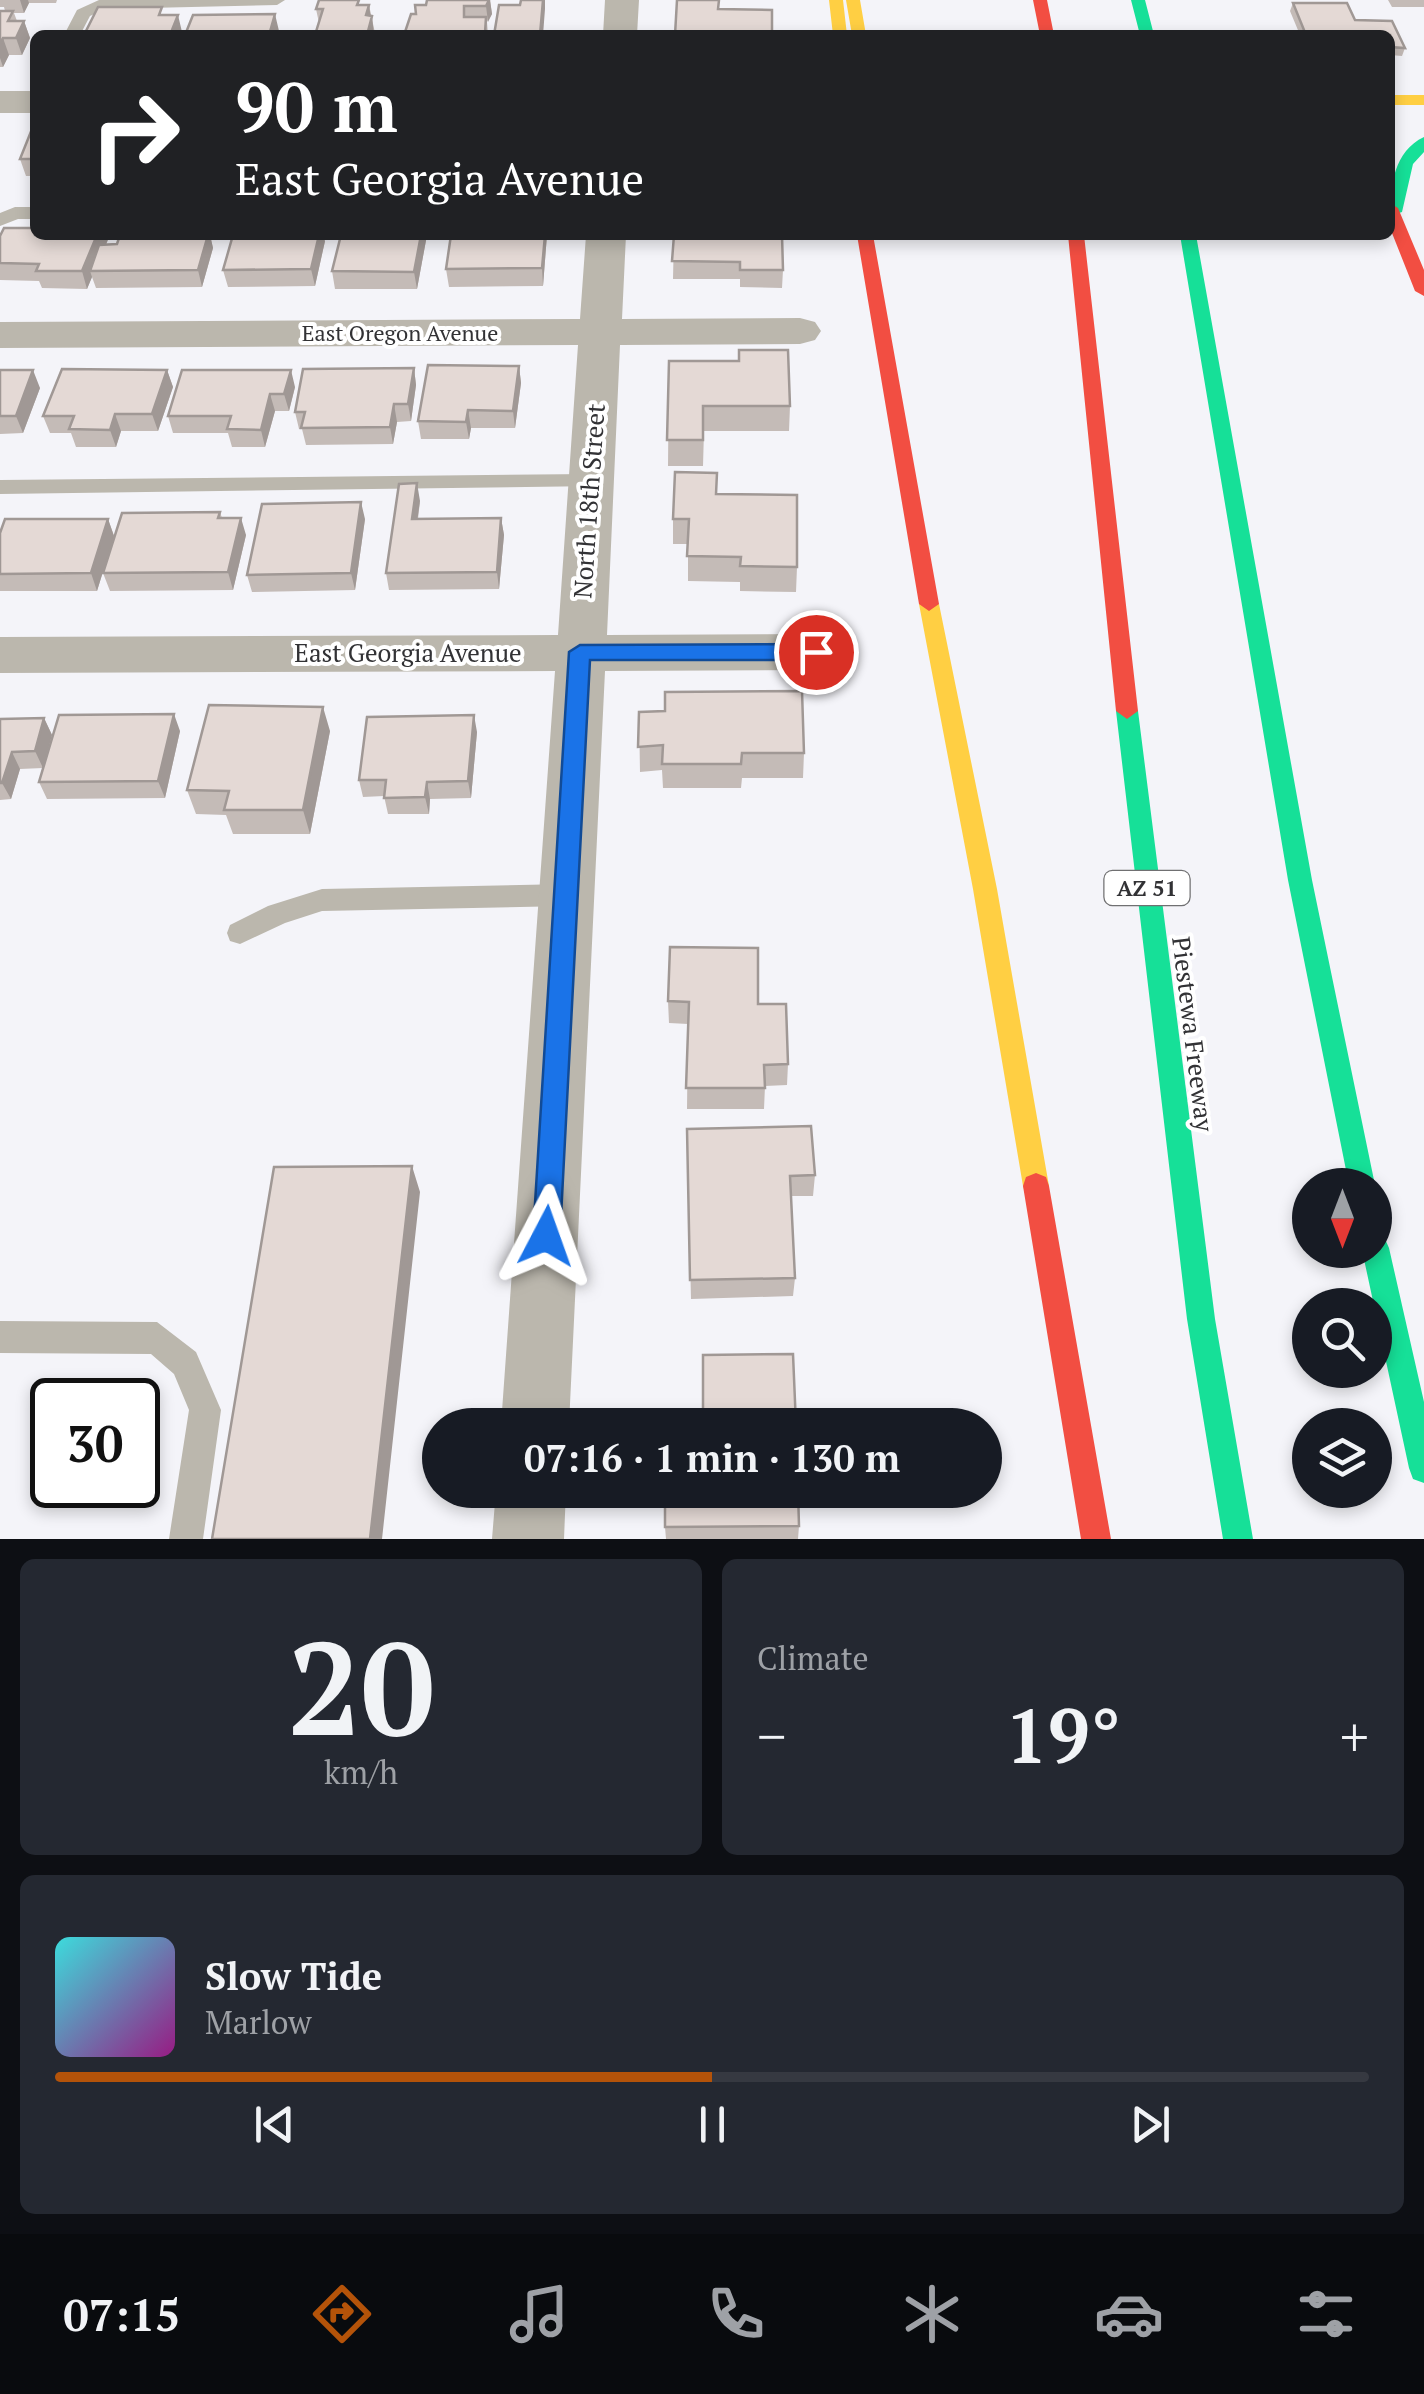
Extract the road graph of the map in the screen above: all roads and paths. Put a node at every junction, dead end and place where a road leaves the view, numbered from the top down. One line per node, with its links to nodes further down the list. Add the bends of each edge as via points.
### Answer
1 (277, 0): 7 (lane, via 102,4 83,12)
2 (622, 0): 8 (street)
3 (836, 0): 9 (main road)
4 (854, 0): 10 (main road)
5 (1040, 0): 11 (main road)
6 (1138, 0): 12 (main road)
7 (74, 30)
8 (620, 30)
9 (839, 30)
10 (858, 30)
11 (1045, 30)
12 (1146, 30)
13 (1395, 100): 14 (main road)
14 (1424, 100)
15 (0, 102): 16 (street)
16 (30, 102)
17 (1424, 142): 18 (main road, via 1402,166)
18 (1395, 197)
19 (30, 213): 21 (lane)
20 (1395, 218): 26 (main road)
21 (0, 220)
22 (606, 240): 27 (street, North 18th Street)
23 (865, 240): 45 (main road)
24 (1077, 240): 46 (main road, Piestewa Freeway / AZ 51, via 1146,883 1201,1319)
25 (1189, 240): 37 (main road, via 1300,880)
26 (1424, 291)
27 (600, 332): 28 (street, East Oregon Avenue); 29 (street, East Oregon Avenue); 30 (street, North 18th Street)
28 (800, 332)
29 (0, 335)
30 (590, 481): 31 (lane); 32 (street, North 18th Street)
31 (0, 487)
32 (580, 652): 33 (street, East Georgia Avenue); 34 (street, East Georgia Avenue); 35 (street, North 18th Street)
33 (816, 652)
34 (0, 655)
35 (567, 896): 36 (lane, via 322,900); 40 (street, North 18th Street)
36 (240, 934)
37 (1359, 1168)
38 (1379, 1268): 41 (main road)
39 (0, 1337): 43 (lane, via 157,1338 186,1363 205,1410)
40 (536, 1408)
41 (1424, 1468)
42 (530, 1508): 44 (street)
43 (186, 1539)
44 (528, 1539)
45 (1096, 1539)
46 (1238, 1539)

